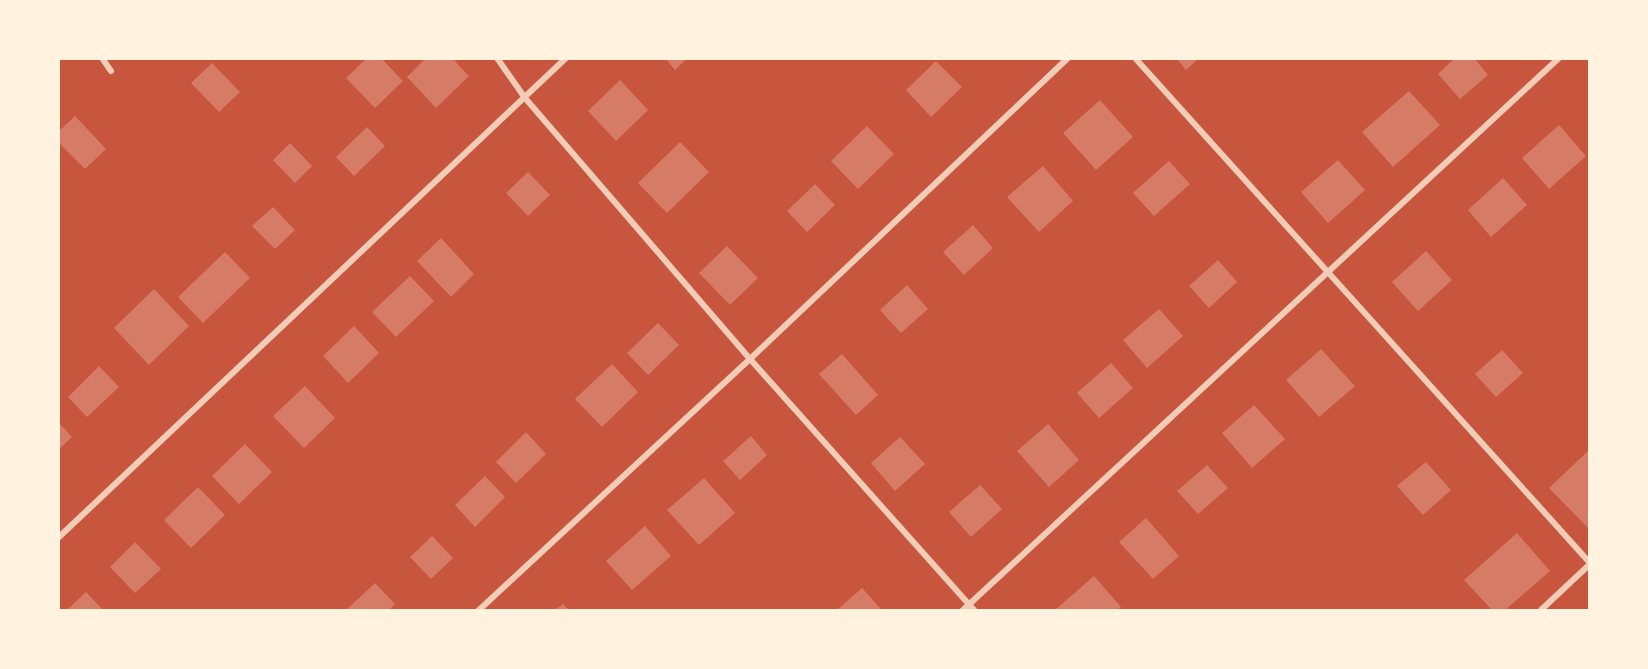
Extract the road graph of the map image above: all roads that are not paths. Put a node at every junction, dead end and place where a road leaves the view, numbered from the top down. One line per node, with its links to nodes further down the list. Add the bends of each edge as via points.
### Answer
1 (102, 58): 7 (street)
2 (497, 58): 8 (street)
3 (566, 58): 8 (street)
4 (1068, 58): 10 (street)
5 (1135, 58): 9 (street)
6 (1559, 58): 9 (street)
7 (111, 71)
8 (525, 98): 10 (street); 11 (street)
9 (1328, 271): 12 (street); 13 (street)
10 (750, 359): 13 (street); 14 (street)
11 (58, 538)
12 (1590, 563): 17 (street)
13 (969, 604): 15 (street); 16 (street)
14 (479, 610)
15 (963, 610)
16 (974, 610)
17 (1541, 610)

